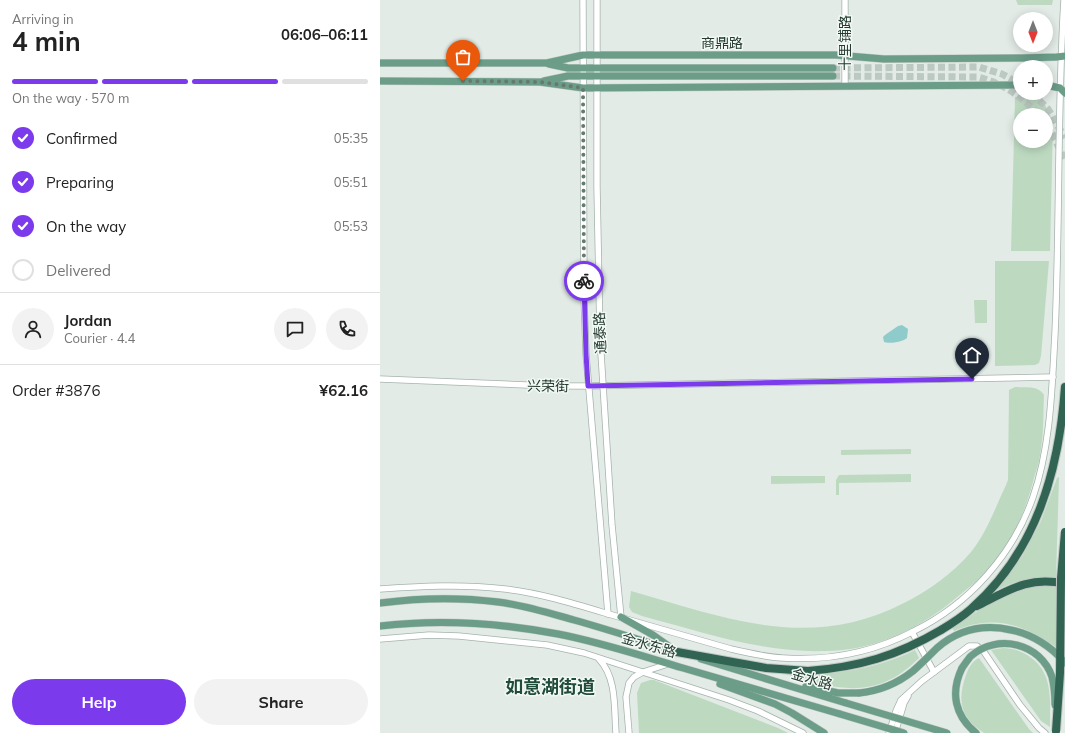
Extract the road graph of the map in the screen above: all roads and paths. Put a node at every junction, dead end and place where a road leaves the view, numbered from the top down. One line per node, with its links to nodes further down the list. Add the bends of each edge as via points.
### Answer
1 (583, 0): 5 (street, 通泰路)
2 (597, 0): 6 (street, 通泰路)
3 (845, 0): 7 (street, 十里铺路)
4 (1064, 0): 8 (street)
5 (583, 55): 6 (main road, 商鼎路); 9 (main road, 商鼎路); 11 (street, 通泰路)
6 (597, 55): 7 (main road, 商鼎路); 12 (street, 通泰路)
7 (845, 56): 8 (main road, 商鼎路, via 884,59); 20 (street, 十里铺路)
8 (1063, 56): 23 (street)
9 (547, 63): 10 (main road, 商鼎路); 11 (main road, via 568,68)
10 (380, 64)
11 (583, 68): 12 (main road); 14 (street, 通泰路)
12 (597, 68): 13 (main road); 15 (street, 通泰路)
13 (833, 68)
14 (583, 76): 15 (main road); 18 (main road, via 568,76); 21 (street, 通泰路)
15 (597, 76): 16 (main road); 22 (street, 通泰路)
16 (833, 76)
17 (380, 81): 18 (main road)
18 (540, 82): 21 (main road)
19 (1013, 85): 20 (main road)
20 (845, 86): 22 (main road)
21 (583, 88): 22 (main road); 26 (street, 通泰路, via 584,298)
22 (597, 88): 27 (street, 通泰路, via 598,288)
23 (1062, 90): 24 (street)
24 (1053, 377): 27 (street, 兴荣街); 37 (street, via 1039,478 1033,499 1014,537 1001,558 968,595 936,620)
25 (380, 379): 26 (street, 兴荣街)
26 (588, 386): 27 (street, 兴荣街); 34 (street, 通泰路)
27 (603, 386): 35 (street, 通泰路, via 612,525)
28 (1065, 387): 33 (highway, via 1056,459 1038,514 1015,559)
29 (1065, 532): 47 (highway, bridge, via 1060,578 1060,673)
30 (1065, 584): 33 (highway, via 1040,581 1018,585)
31 (380, 589): 34 (street, via 432,586 500,588 531,593)
32 (380, 603): 39 (main road, 金水东路, via 431,599 515,605)
33 (971, 609): 39 (highway, bridge, via 912,646 855,665 808,671 766,668)
34 (608, 614): 35 (street)
35 (622, 618): 37 (street, via 731,649 782,658 850,654 882,645); 39 (main road)
36 (380, 626): 42 (main road, 金水东路, via 452,623 539,631 589,641)
37 (912, 632): 44 (street)
38 (380, 639): 40 (street, via 429,635 481,638 547,645)
39 (677, 652): 45 (main road, 金水东路)
40 (598, 657): 43 (street); 48 (street, via 612,678)
41 (1065, 663): 45 (main road, bridge, via 1048,647 1022,632 982,627 968,630 946,642 895,683 873,691 838,693)
42 (668, 664): 43 (street); 51 (main road, via 775,704); 54 (main road, 金水东路, bridge)
43 (643, 672): 49 (street, via 629,683 626,698); 50 (street, via 758,711)
44 (934, 672): 46 (street); 57 (street, via 969,646 977,646 984,652 1020,705)
45 (770, 680): 55 (main road, 金水路, bridge)
46 (909, 693): 52 (street, via 898,705); 53 (street)
47 (1056, 732): 56 (main road, bridge, via 1052,677 1047,667 1029,650 1008,643 988,646 970,657 958,677 956,703 964,722)
48 (616, 733)
49 (629, 733)
50 (803, 733)
51 (824, 733)
52 (889, 733)
53 (895, 733)
54 (904, 733)
55 (947, 733)
56 (976, 733)
57 (1045, 733)

